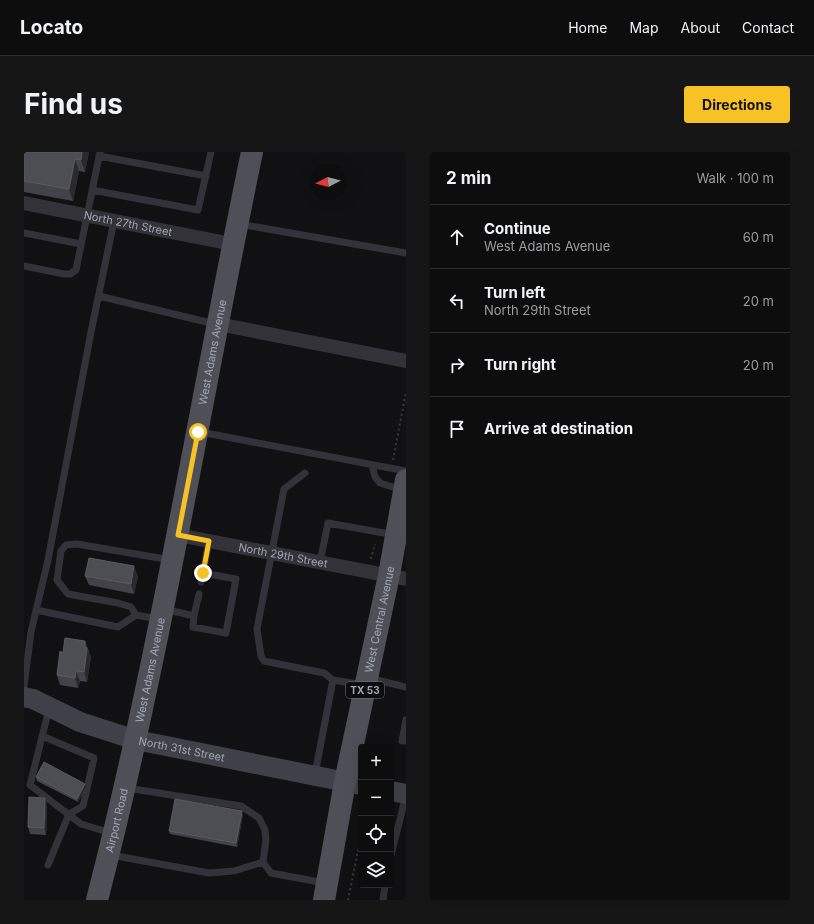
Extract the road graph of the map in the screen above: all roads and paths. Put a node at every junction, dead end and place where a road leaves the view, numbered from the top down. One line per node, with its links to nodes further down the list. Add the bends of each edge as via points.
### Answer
1 (211, 152): 4 (lane)
2 (252, 152): 10 (main road, West Adams Avenue)
3 (99, 154): 4 (lane); 5 (lane)
4 (206, 176): 5 (lane, via 198,210)
5 (92, 190): 7 (lane)
6 (24, 202): 7 (street, North 27th Street)
7 (87, 215): 8 (street, North 27th Street); 11 (lane)
8 (114, 221): 10 (street, North 27th Street); 14 (lane)
9 (24, 233): 11 (lane)
10 (235, 234): 12 (lane); 15 (main road, West Adams Avenue)
11 (81, 244): 13 (lane, via 76,270 70,274)
12 (406, 253)
13 (24, 266)
14 (99, 296): 15 (lane); 35 (lane)
15 (218, 324): 16 (street); 18 (main road, West Adams Avenue)
16 (406, 361)
17 (406, 392): 19 (path)
18 (198, 432): 20 (lane); 23 (main road, West Adams Avenue)
19 (393, 463)
20 (372, 465): 22 (lane); 22 (lane, via 375,477 380,483)
21 (305, 473): 27 (lane, via 284,488)
22 (405, 481): 24 (main road, West Central Avenue / TX 53)
23 (178, 535): 25 (street, North 29th Street); 28 (main road, West Adams Avenue)
24 (396, 535): 30 (lane, via 328,523); 32 (main road, West Central Avenue / TX 53)
25 (209, 541): 27 (street, North 29th Street); 31 (lane)
26 (375, 544): 29 (path)
27 (272, 553): 30 (street, North 29th Street); 39 (lane, via 257,629 261,656 264,661 324,673)
28 (173, 560): 36 (main road, West Adams Avenue); 37 (lane, via 77,544 66,545 61,551 57,580 68,594 131,606)
29 (371, 560)
30 (320, 562): 32 (street, North 29th Street)
31 (203, 573): 33 (lane); 38 (lane, via 236,579 226,633 193,627)
32 (397, 577): 40 (main road, West Central Avenue / TX 53)
33 (201, 582)
34 (199, 594): 38 (lane)
35 (36, 610): 37 (lane, via 118,627); 41 (lane, via 30,632)
36 (162, 614): 37 (lane); 38 (lane); 47 (main road, West Adams Avenue)
37 (136, 615)
38 (194, 616)
39 (333, 680): 40 (lane); 49 (lane)
40 (366, 682): 42 (lane); 50 (main road, West Central Avenue / TX 53)
41 (24, 686)
42 (406, 687)
43 (24, 697): 44 (main road, North 31st Street)
44 (50, 707): 46 (lane); 47 (main road, North 31st Street, via 80,722)
45 (406, 720): 48 (lane, via 402,741)
46 (42, 736): 54 (lane, via 30,785); 54 (lane, via 94,758 83,806)
47 (136, 740): 49 (main road, North 31st Street); 51 (main road, Airport Road)
48 (406, 742)
49 (315, 776): 50 (main road, North 31st Street)
50 (353, 784): 62 (main road, West Central Avenue / TX 53)
51 (126, 787): 55 (main road, Airport Road); 59 (lane, via 241,806 259,818 265,830)
52 (394, 792): 53 (main road)
53 (406, 794): 57 (lane)
54 (69, 814): 55 (lane, via 81,824); 60 (lane)
55 (113, 834): 58 (main road, Airport Road)
56 (358, 851): 64 (path)
57 (392, 852)
58 (109, 855): 59 (lane, via 209,873 234,871); 63 (main road, Airport Road)
59 (263, 862): 62 (lane, via 271,873)
60 (48, 865)
61 (384, 888): 65 (lane)
62 (325, 892)
63 (97, 900)
64 (348, 900)
65 (382, 900)

